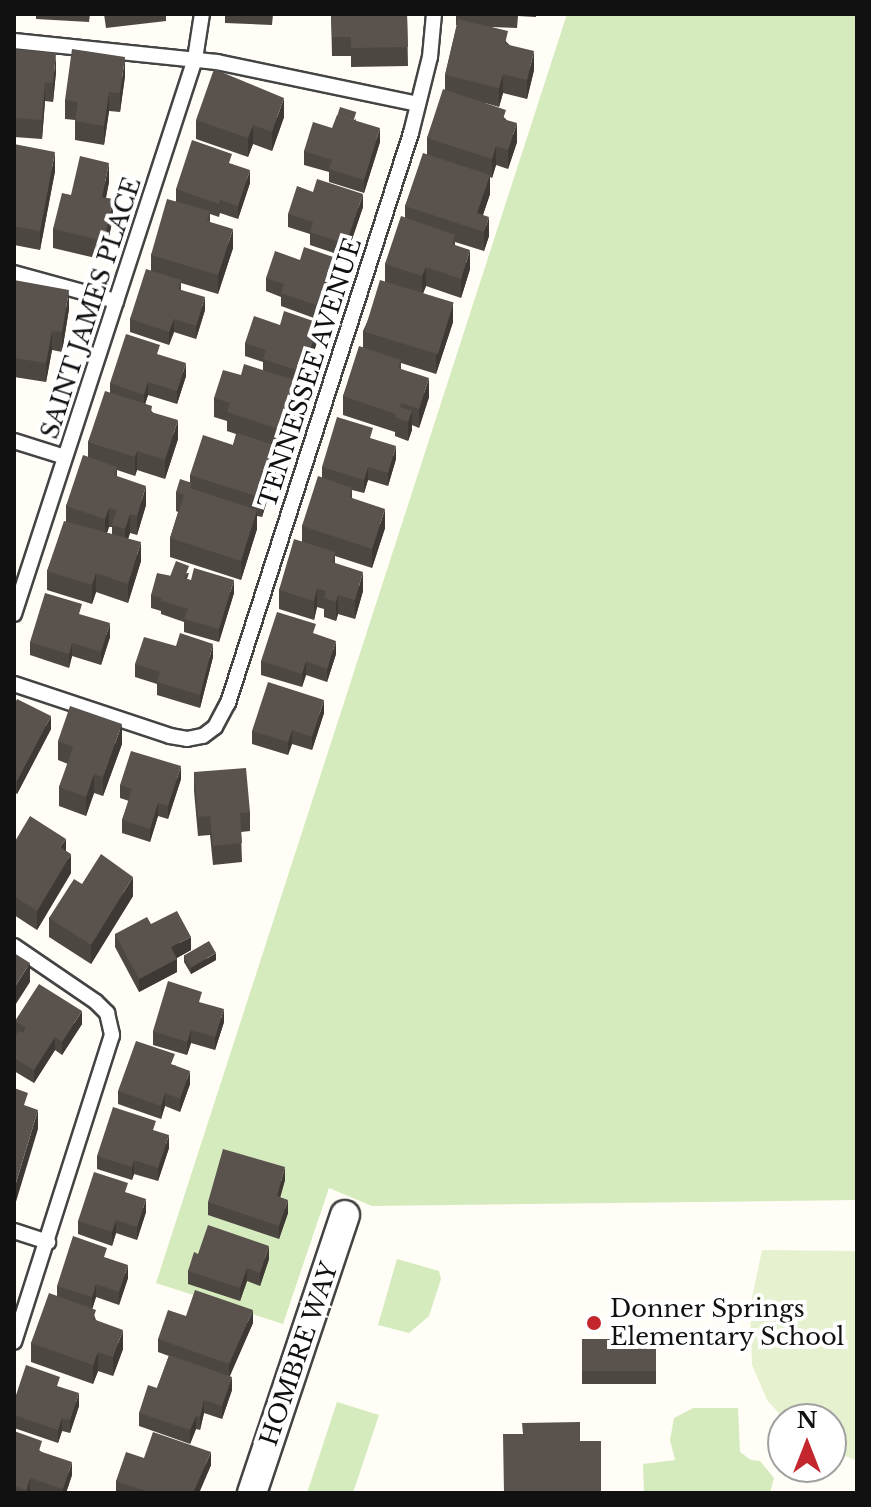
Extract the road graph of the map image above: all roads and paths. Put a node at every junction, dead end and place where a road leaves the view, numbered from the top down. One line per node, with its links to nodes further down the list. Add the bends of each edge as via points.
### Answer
1 (202, 14): 4 (lane, SAINT JAMES PLACE)
2 (434, 14): 5 (lane, TENNESSEE AVENUE)
3 (14, 41): 4 (lane)
4 (195, 59): 5 (lane); 7 (lane, SAINT JAMES PLACE)
5 (418, 104): 11 (lane, TENNESSEE AVENUE, via 228,703 215,727 203,736 170,736)
6 (14, 273): 7 (lane)
7 (116, 301): 9 (lane, SAINT JAMES PLACE)
8 (14, 441): 9 (lane)
9 (65, 457): 10 (lane, SAINT JAMES PLACE)
10 (14, 614)
11 (14, 684)
12 (14, 946): 15 (lane, via 96,1002 110,1022 110,1046)
13 (345, 1215): 17 (street, HOMBRE WAY)
14 (14, 1231): 15 (lane)
15 (48, 1242): 16 (lane)
16 (14, 1342)
17 (252, 1493)

